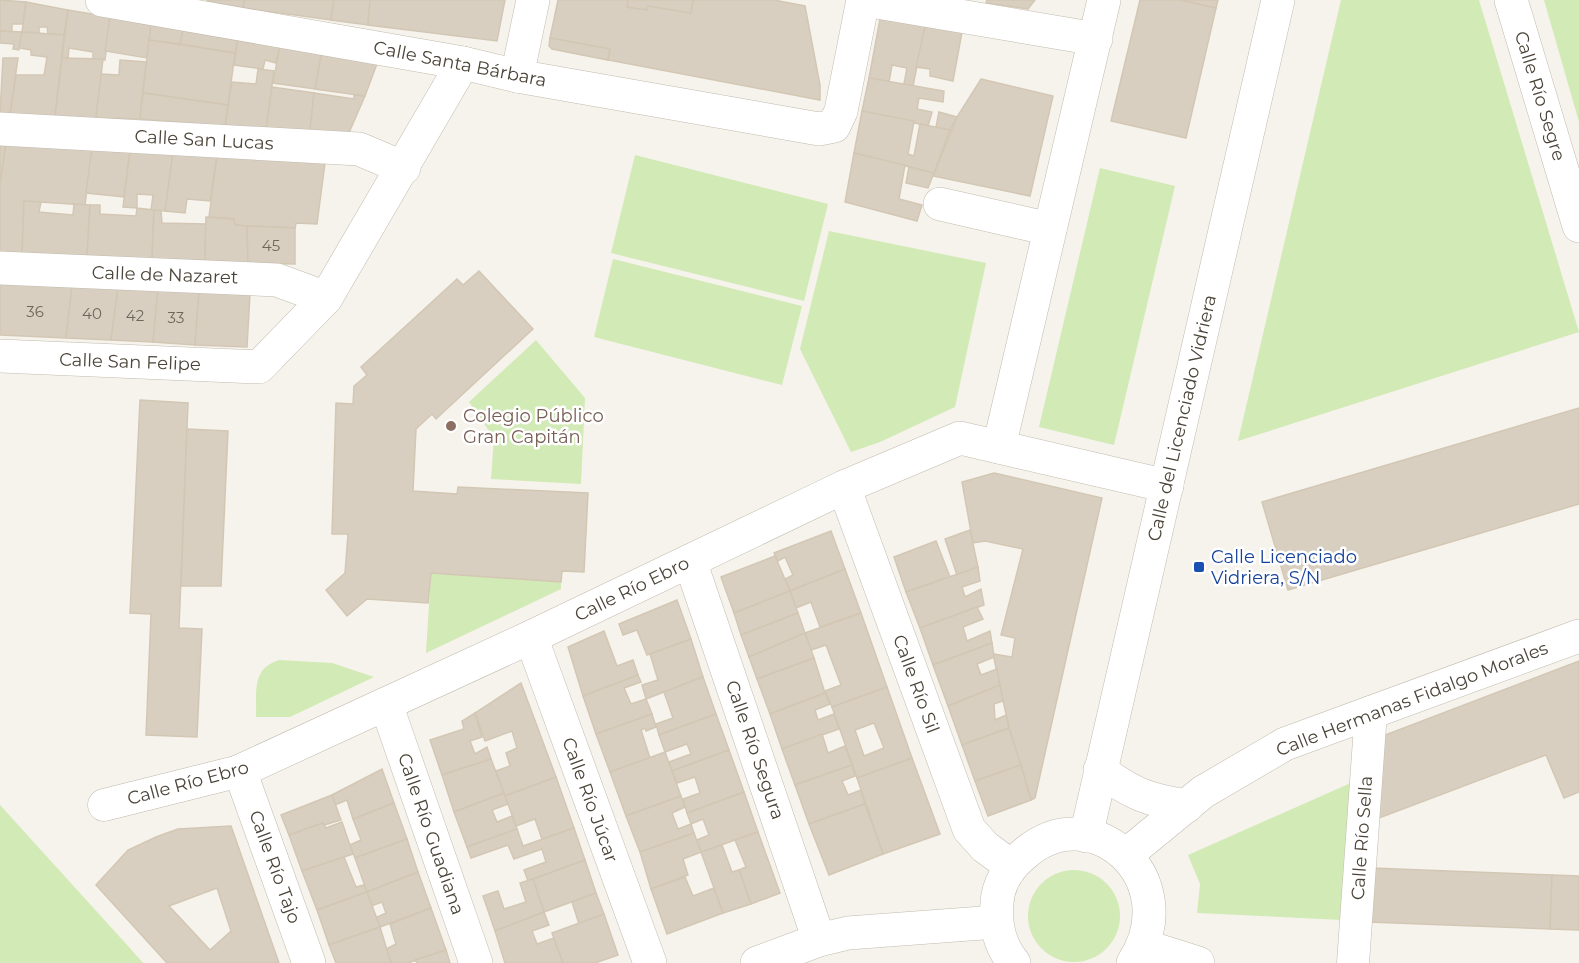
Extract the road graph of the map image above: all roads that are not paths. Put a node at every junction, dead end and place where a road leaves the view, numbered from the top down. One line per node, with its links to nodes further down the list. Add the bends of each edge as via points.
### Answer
1 (102, 0): 9 (street, Calle Santa Bárbara)
2 (533, 0): 10 (street)
3 (864, 0): 7 (street); 10 (street, Calle Santa Bárbara, via 841,111 834,126 819,129)
4 (1104, 0): 8 (street)
5 (1278, 0): 20 (street, Calle del Licenciado Vidriera)
6 (1511, 0): 14 (street, Calle Río Segre)
7 (968, 8): 8 (street)
8 (1096, 39): 15 (street)
9 (463, 63): 10 (street, Calle Santa Bárbara); 12 (street)
10 (517, 76)
11 (0, 129): 12 (street, Calle San Lucas, via 359,149)
12 (404, 168): 17 (street)
13 (940, 204): 15 (street)
14 (1579, 226)
15 (1050, 229): 19 (street)
16 (0, 268): 17 (street, Calle de Nazaret, via 277,280)
17 (326, 298): 18 (street, Calle San Felipe, via 259,367)
18 (0, 356)
19 (999, 447): 20 (street, Calle Río Ebro); 21 (street, Calle Río Ebro, via 960,438)
20 (1167, 486): 27 (street, Calle del Licenciado Vidriera)
21 (844, 487): 22 (street, Calle Río Ebro); 33 (street, Calle Río Sil, via 969,829)
22 (690, 561): 24 (street, Calle Río Ebro); 35 (street, Calle Río Segura)
23 (1579, 636): 26 (street, Calle Hermanas Fidalgo Morales)
24 (531, 637): 25 (street, Calle Río Ebro); 39 (street, Calle Río Júcar)
25 (386, 704): 28 (street, Calle Río Ebro); 38 (street, Calle Río Guadiana)
26 (1371, 712): 30 (street, Calle Hermanas Fidalgo Morales, via 1285,744 1203,792); 43 (street, Calle Río Sella)
27 (1100, 770): 30 (street, via 1122,787 1149,800); 31 (street, Calle del Licenciado Vidriera)
28 (240, 771): 29 (street, Calle Río Ebro); 37 (street, Calle Río Tajo)
29 (104, 805)
30 (1187, 806): 32 (street, Calle Hermanas Fidalgo Morales)
31 (1086, 836): 32 (street); 33 (street, via 1058,836 1031,847)
32 (1126, 855): 36 (street, via 1147,888 1151,907 1150,927)
33 (1011, 866): 34 (street, via 998,892)
34 (996, 922): 35 (street, via 848,933); 41 (street, via 1000,940)
35 (819, 940): 40 (street)
36 (1138, 955): 42 (street)
37 (309, 963)
38 (476, 963)
39 (650, 963)
40 (757, 963)
41 (1014, 963)
42 (1198, 963)
43 (1353, 963)

